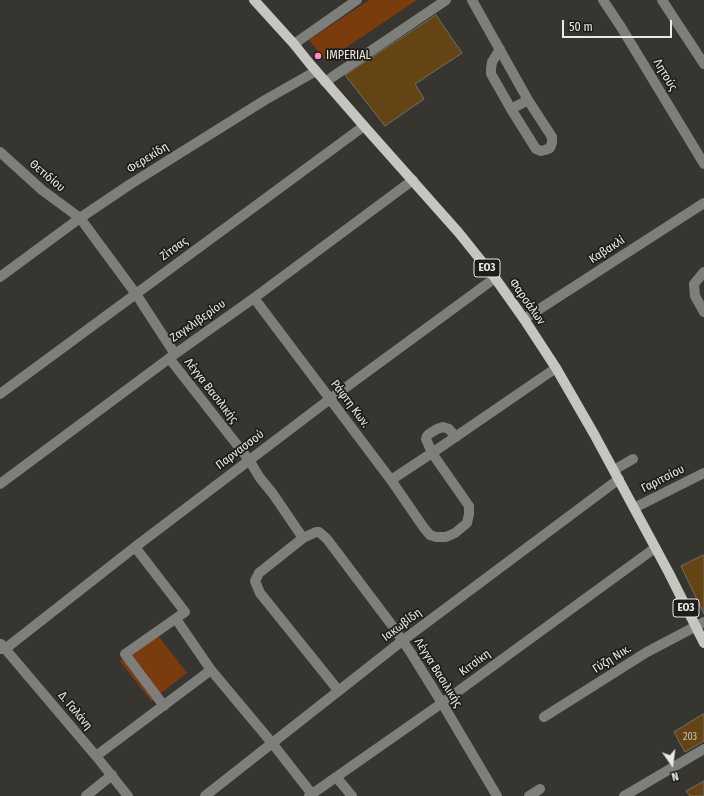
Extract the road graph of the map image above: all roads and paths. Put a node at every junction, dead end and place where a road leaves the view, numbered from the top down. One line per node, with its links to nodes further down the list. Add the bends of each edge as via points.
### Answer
1 (254, 0): 7 (main road, Φαρσάλων / ΕΟ3)
2 (357, 0): 7 (street)
3 (446, 0): 11 (street)
4 (472, 0): 8 (street)
5 (603, 0): 16 (street, Λητούς)
6 (662, 0): 9 (street)
7 (294, 44): 10 (main road, Φαρσάλων / ΕΟ3)
8 (500, 50): 12 (street); 13 (street, via 492,62 491,74)
9 (704, 64)
10 (316, 71): 11 (main road, Φαρσάλων / ΕΟ3); 19 (street, Φερεκίδη, via 129,185)
11 (325, 82): 14 (main road, Φαρσάλων / ΕΟ3)
12 (528, 100): 13 (street); 13 (street, via 552,137 550,148 541,151 536,149)
13 (511, 109)
14 (364, 126): 17 (main road, Φαρσάλων / ΕΟ3); 23 (street, Ζίτσας)
15 (0, 152): 19 (street, Θετιδίου, via 42,190)
16 (704, 164)
17 (413, 180): 22 (main road, Φαρσάλων / ΕΟ3); 24 (street, Ζαγκλιβερίου)
18 (704, 203): 26 (street, Καβακλί)
19 (80, 218): 21 (street, Φερεκίδη); 23 (street, Λέγγα Βασιλικής)
20 (704, 272): 25 (street, via 694,284 695,296)
21 (0, 277)
22 (495, 278): 26 (main road, Φαρσάλων / ΕΟ3); 30 (street, Παρνασσού)
23 (136, 294): 27 (street, Λέγγα Βασιλικής); 29 (street, Ζίτσας)
24 (254, 298): 27 (street, Ζαγκλιβερίου); 30 (street, Ράφτη Κων.)
25 (704, 312)
26 (524, 319): 28 (main road, Φαρσάλων / ΕΟ3)
27 (172, 356): 34 (street, Λέγγα Βασιλικής); 38 (street, Ζαγκλιβερίου)
28 (556, 368): 31 (street); 36 (main road, Φαρσάλων / ΕΟ3)
29 (0, 394)
30 (330, 398): 34 (street, Παρνασσού); 37 (street, Ράφτη Κων.)
31 (456, 437): 32 (street); 32 (street, via 449,429 436,429 426,439)
32 (432, 453): 37 (street); 37 (street, Ράφτη Κων., via 468,506 467,523 455,533 446,537 430,534)
33 (633, 459): 36 (street, Ιακωβίδη)
34 (249, 460): 40 (street, Λέγγα Βασιλικής); 41 (street, Παρνασσού)
35 (704, 472): 39 (street, Γαριτσίου)
36 (616, 475): 39 (main road, Φαρσάλων / ΕΟ3); 45 (street, Ιακωβίδη)
37 (391, 480)
38 (0, 484)
39 (634, 508): 42 (main road, Φαρσάλων / ΕΟ3)
40 (304, 538): 45 (street, Λέγγα Βασιλικής, via 312,533 323,534 392,624); 49 (street, via 260,573 255,581 260,593)
41 (135, 547): 43 (street, via 185,612); 47 (street, Παρνασσού)
42 (655, 548): 44 (main road, Φαρσάλων / ΕΟ3); 50 (street, Κιτσίκη)
43 (176, 619): 48 (street); 51 (street, via 125,654)
44 (700, 624): 46 (main road, Φαρσάλων / ΕΟ3); 52 (street, Γύζη Νικ., via 647,652)
45 (402, 641): 49 (street, Ιακωβίδη); 50 (street, Λέγγα Βασιλικής)
46 (704, 643)
47 (2, 647): 55 (street, Δ. Γαλάνη)
48 (211, 670): 51 (street); 53 (street)
49 (338, 690): 53 (street, Ιακωβίδη)
50 (442, 703): 57 (street, Κιτσίκη); 64 (street, Λέγγα Βασιλικής)
51 (164, 706): 55 (street)
52 (544, 717)
53 (272, 743): 59 (street); 62 (street, Ιακωβίδη)
54 (704, 749): 66 (street)
55 (96, 756): 56 (street, Δ. Γαλάνη)
56 (112, 775): 60 (street); 61 (street, Δ. Γαλάνη)
57 (336, 777): 59 (street, Κιτσίκη); 63 (street)
58 (540, 789): 65 (street)
59 (310, 795)
60 (86, 796)
61 (128, 796)
62 (205, 796)
63 (352, 796)
64 (498, 796)
65 (529, 796)
66 (624, 796)

